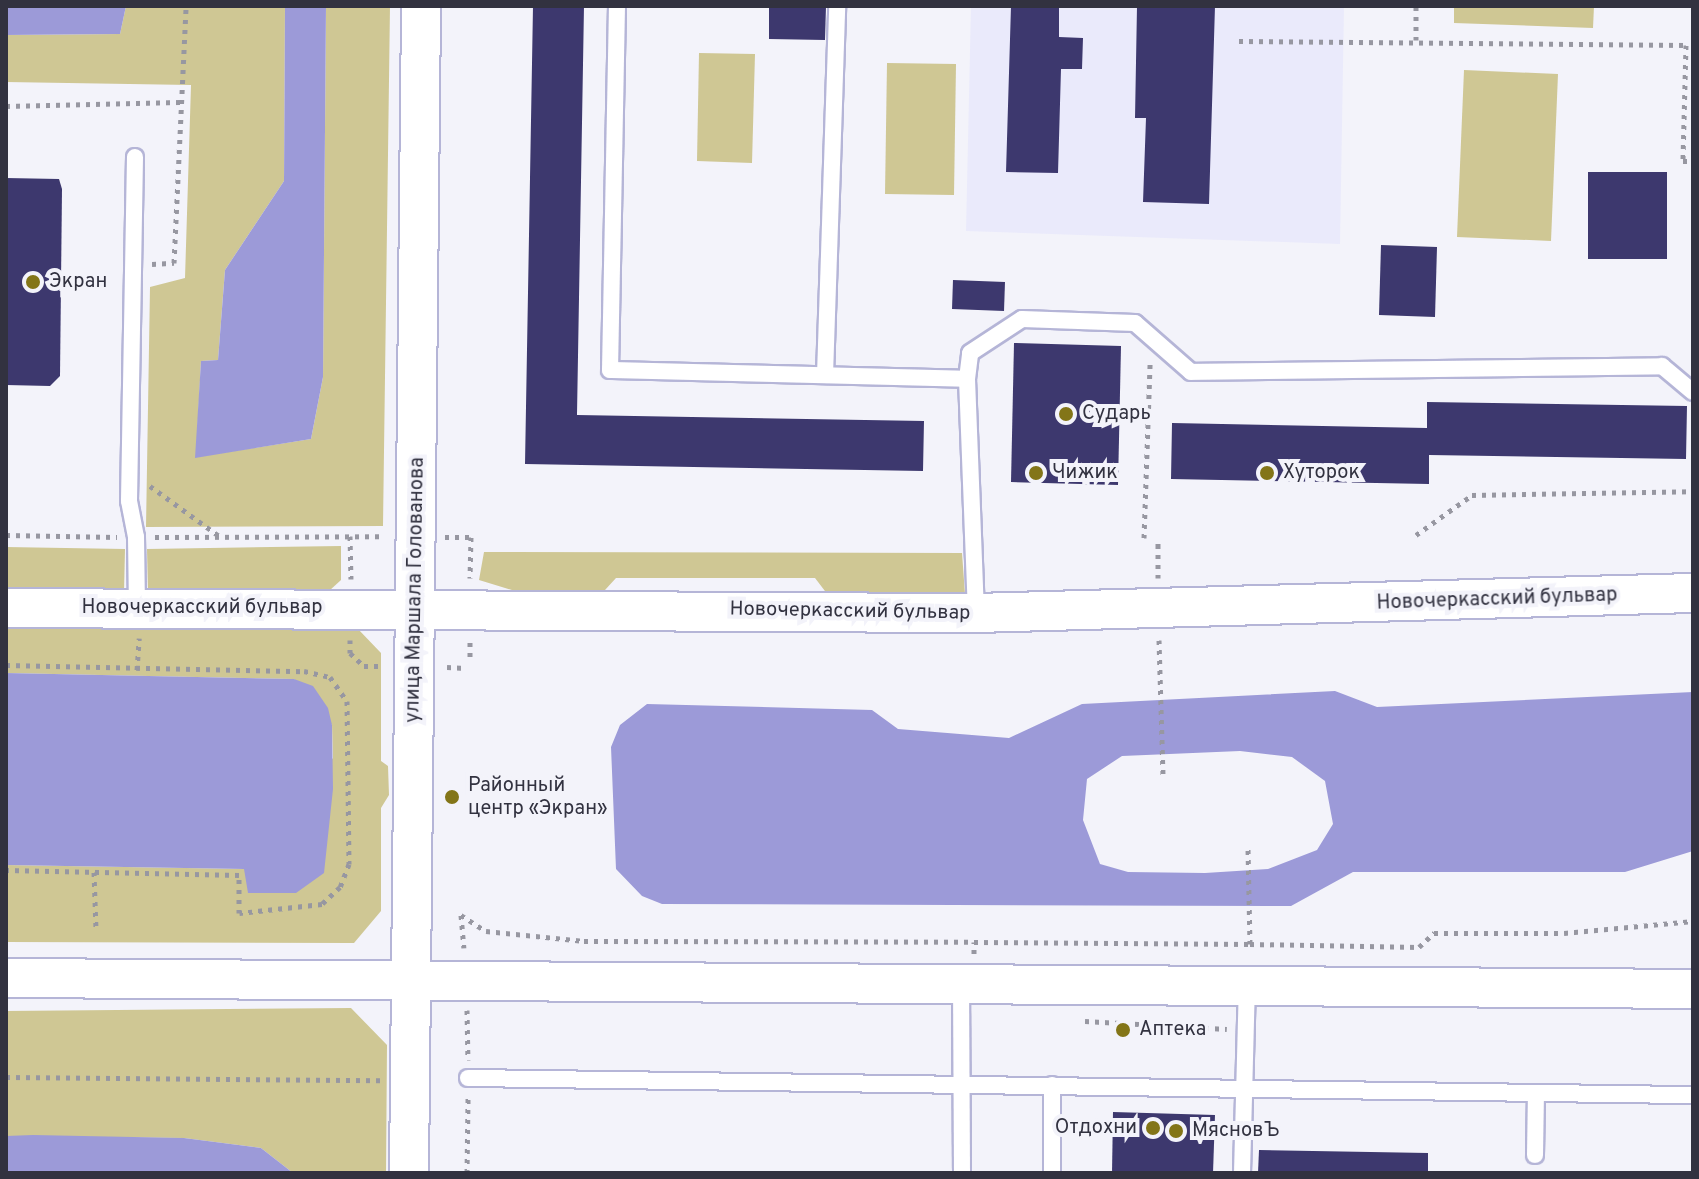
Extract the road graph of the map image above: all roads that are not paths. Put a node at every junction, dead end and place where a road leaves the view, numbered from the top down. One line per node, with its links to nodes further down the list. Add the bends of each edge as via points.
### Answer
1 (421, 6): 9 (street, улица Маршала Голованова)
2 (617, 6): 5 (lane, via 610,370)
3 (837, 6): 5 (lane)
4 (135, 157): 11 (lane, via 130,472)
5 (825, 375): 6 (lane)
6 (967, 379): 7 (lane, via 970,353 1022,319 1135,323 1191,372 1662,366); 12 (lane)
7 (1693, 392)
8 (1693, 593): 12 (street, Новочеркасский бульвар)
9 (416, 607): 11 (street, Новочеркасский бульвар); 12 (street, Новочеркасский бульвар); 15 (street, улица Маршала Голованова)
10 (6, 608): 11 (street, Новочеркасский бульвар)
11 (137, 609)
12 (976, 613)
13 (6, 978): 15 (street)
14 (961, 982): 15 (street); 16 (street); 19 (lane)
15 (411, 983): 25 (street, улица Маршала Голованова)
16 (1247, 983): 17 (street); 21 (lane)
17 (1693, 989)
18 (468, 1078): 19 (lane)
19 (961, 1083): 20 (lane); 26 (lane)
20 (1052, 1085): 21 (lane); 27 (lane)
21 (1247, 1091): 22 (lane); 28 (lane)
22 (1536, 1094): 23 (lane); 24 (lane)
23 (1693, 1095)
24 (1535, 1155)
25 (409, 1173)
26 (962, 1173)
27 (1052, 1173)
28 (1242, 1173)

